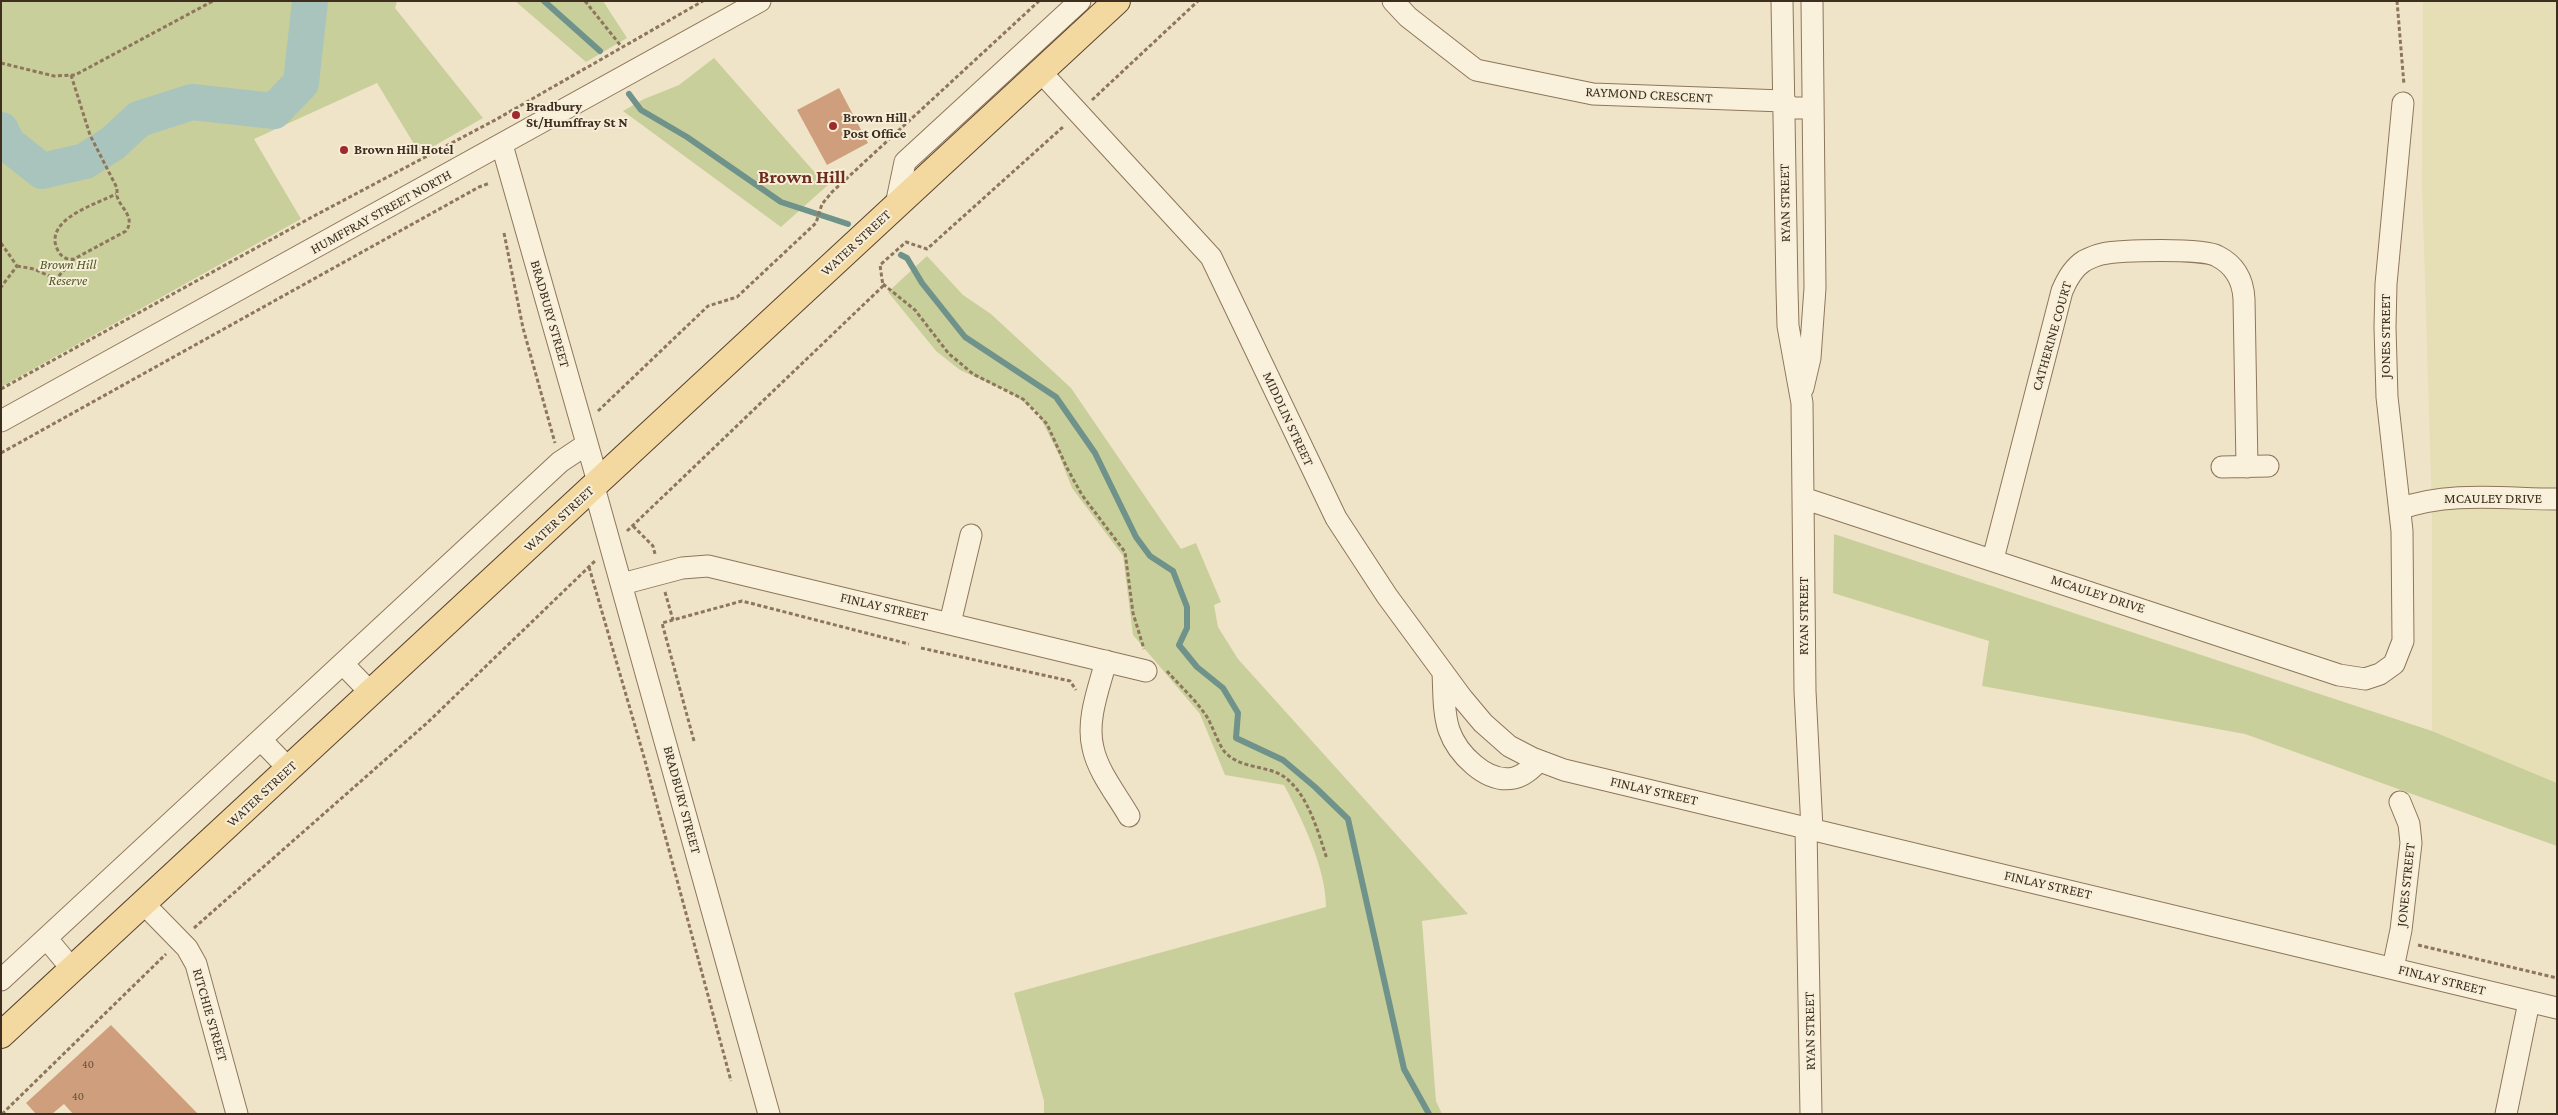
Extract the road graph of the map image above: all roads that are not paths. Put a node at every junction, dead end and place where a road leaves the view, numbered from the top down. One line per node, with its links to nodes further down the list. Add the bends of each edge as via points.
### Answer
1 (760, 1): 11 (street, HUMFFRAY STREET NORTH)
2 (1080, 1): 12 (street, via 905,162)
3 (1117, 1): 7 (main road, WATER STREET)
4 (1393, 1): 8 (street, RAYMOND CRESCENT, via 1408,17 1476,70 1593,94)
5 (1782, 1): 8 (street, RYAN STREET)
6 (1812, 1): 10 (street, RYAN STREET)
7 (1040, 71): 12 (main road, WATER STREET); 31 (street, MIDDLIN STREET, via 1211,257 1336,518 1387,596)
8 (1783, 101): 10 (street, RAYMOND CRESCENT, via 1792,108); 14 (street, RYAN STREET)
9 (2403, 103): 22 (street, JONES STREET, via 2385,327 2387,397)
10 (1813, 108): 13 (street, RYAN STREET)
11 (502, 145): 16 (street, HUMFFRAY STREET NORTH); 17 (street, BRADBURY STREET)
12 (896, 205): 19 (main road, WATER STREET)
13 (1814, 306): 14 (street, via 1809,315 1799,319); 15 (street, RYAN STREET)
14 (1788, 310): 15 (street, RYAN STREET)
15 (1802, 403): 20 (street, RYAN STREET)
16 (1, 421)
17 (584, 434): 19 (street, BRADBURY STREET); 28 (street, via 560,462)
18 (2222, 467): 24 (street, CATHERINE COURT, via 2257,467 2244,299 2236,270 2206,252 2094,256 2075,268 2062,291)
19 (596, 485): 25 (street, BRADBURY STREET); 32 (main road, WATER STREET)
20 (1803, 498): 24 (street, MCAULEY DRIVE); 38 (street, RYAN STREET)
21 (2557, 498): 22 (street, MCAULEY DRIVE, via 2447,499 2419,502)
22 (2400, 509): 30 (street, JONES STREET, via 2404,631 2401,650)
23 (971, 535): 26 (street)
24 (1993, 560): 30 (street, MCAULEY DRIVE, via 2339,675 2371,678)
25 (622, 584): 26 (street, FINLAY STREET, via 702,565); 48 (street, BRADBURY STREET)
26 (950, 623): 27 (street, FINLAY STREET)
27 (1106, 661): 29 (street, FINLAY STREET); 37 (street, via 1091,726 1093,749)
28 (343, 664): 32 (street); 33 (street)
29 (1153, 664)
30 (2390, 667)
31 (1443, 672): 34 (street, MIDDLIN STREET, via 1474,714 1501,740); 34 (street, via 1449,729 1457,746 1469,759 1491,775 1508,779 1523,774)
32 (371, 693): 35 (main road, WATER STREET)
33 (261, 740): 35 (street); 40 (street)
34 (1539, 761): 38 (street, FINLAY STREET, via 1564,770)
35 (289, 770): 39 (main road, WATER STREET)
36 (2400, 802): 41 (street, JONES STREET, via 2412,843)
37 (1129, 816)
38 (1809, 828): 41 (street, FINLAY STREET); 49 (street, RYAN STREET)
39 (144, 904): 42 (main road, WATER STREET); 47 (street, RITCHIE STREET, via 190,953 199,974)
40 (47, 939): 42 (street); 43 (street)
41 (2394, 968): 44 (street, FINLAY STREET)
42 (72, 969): 46 (main road, WATER STREET)
43 (1, 980)
44 (2529, 1002): 45 (street, FINLAY STREET); 50 (street)
45 (2557, 1008)
46 (1, 1036)
47 (237, 1114)
48 (769, 1114)
49 (1811, 1114)
50 (2506, 1114)

